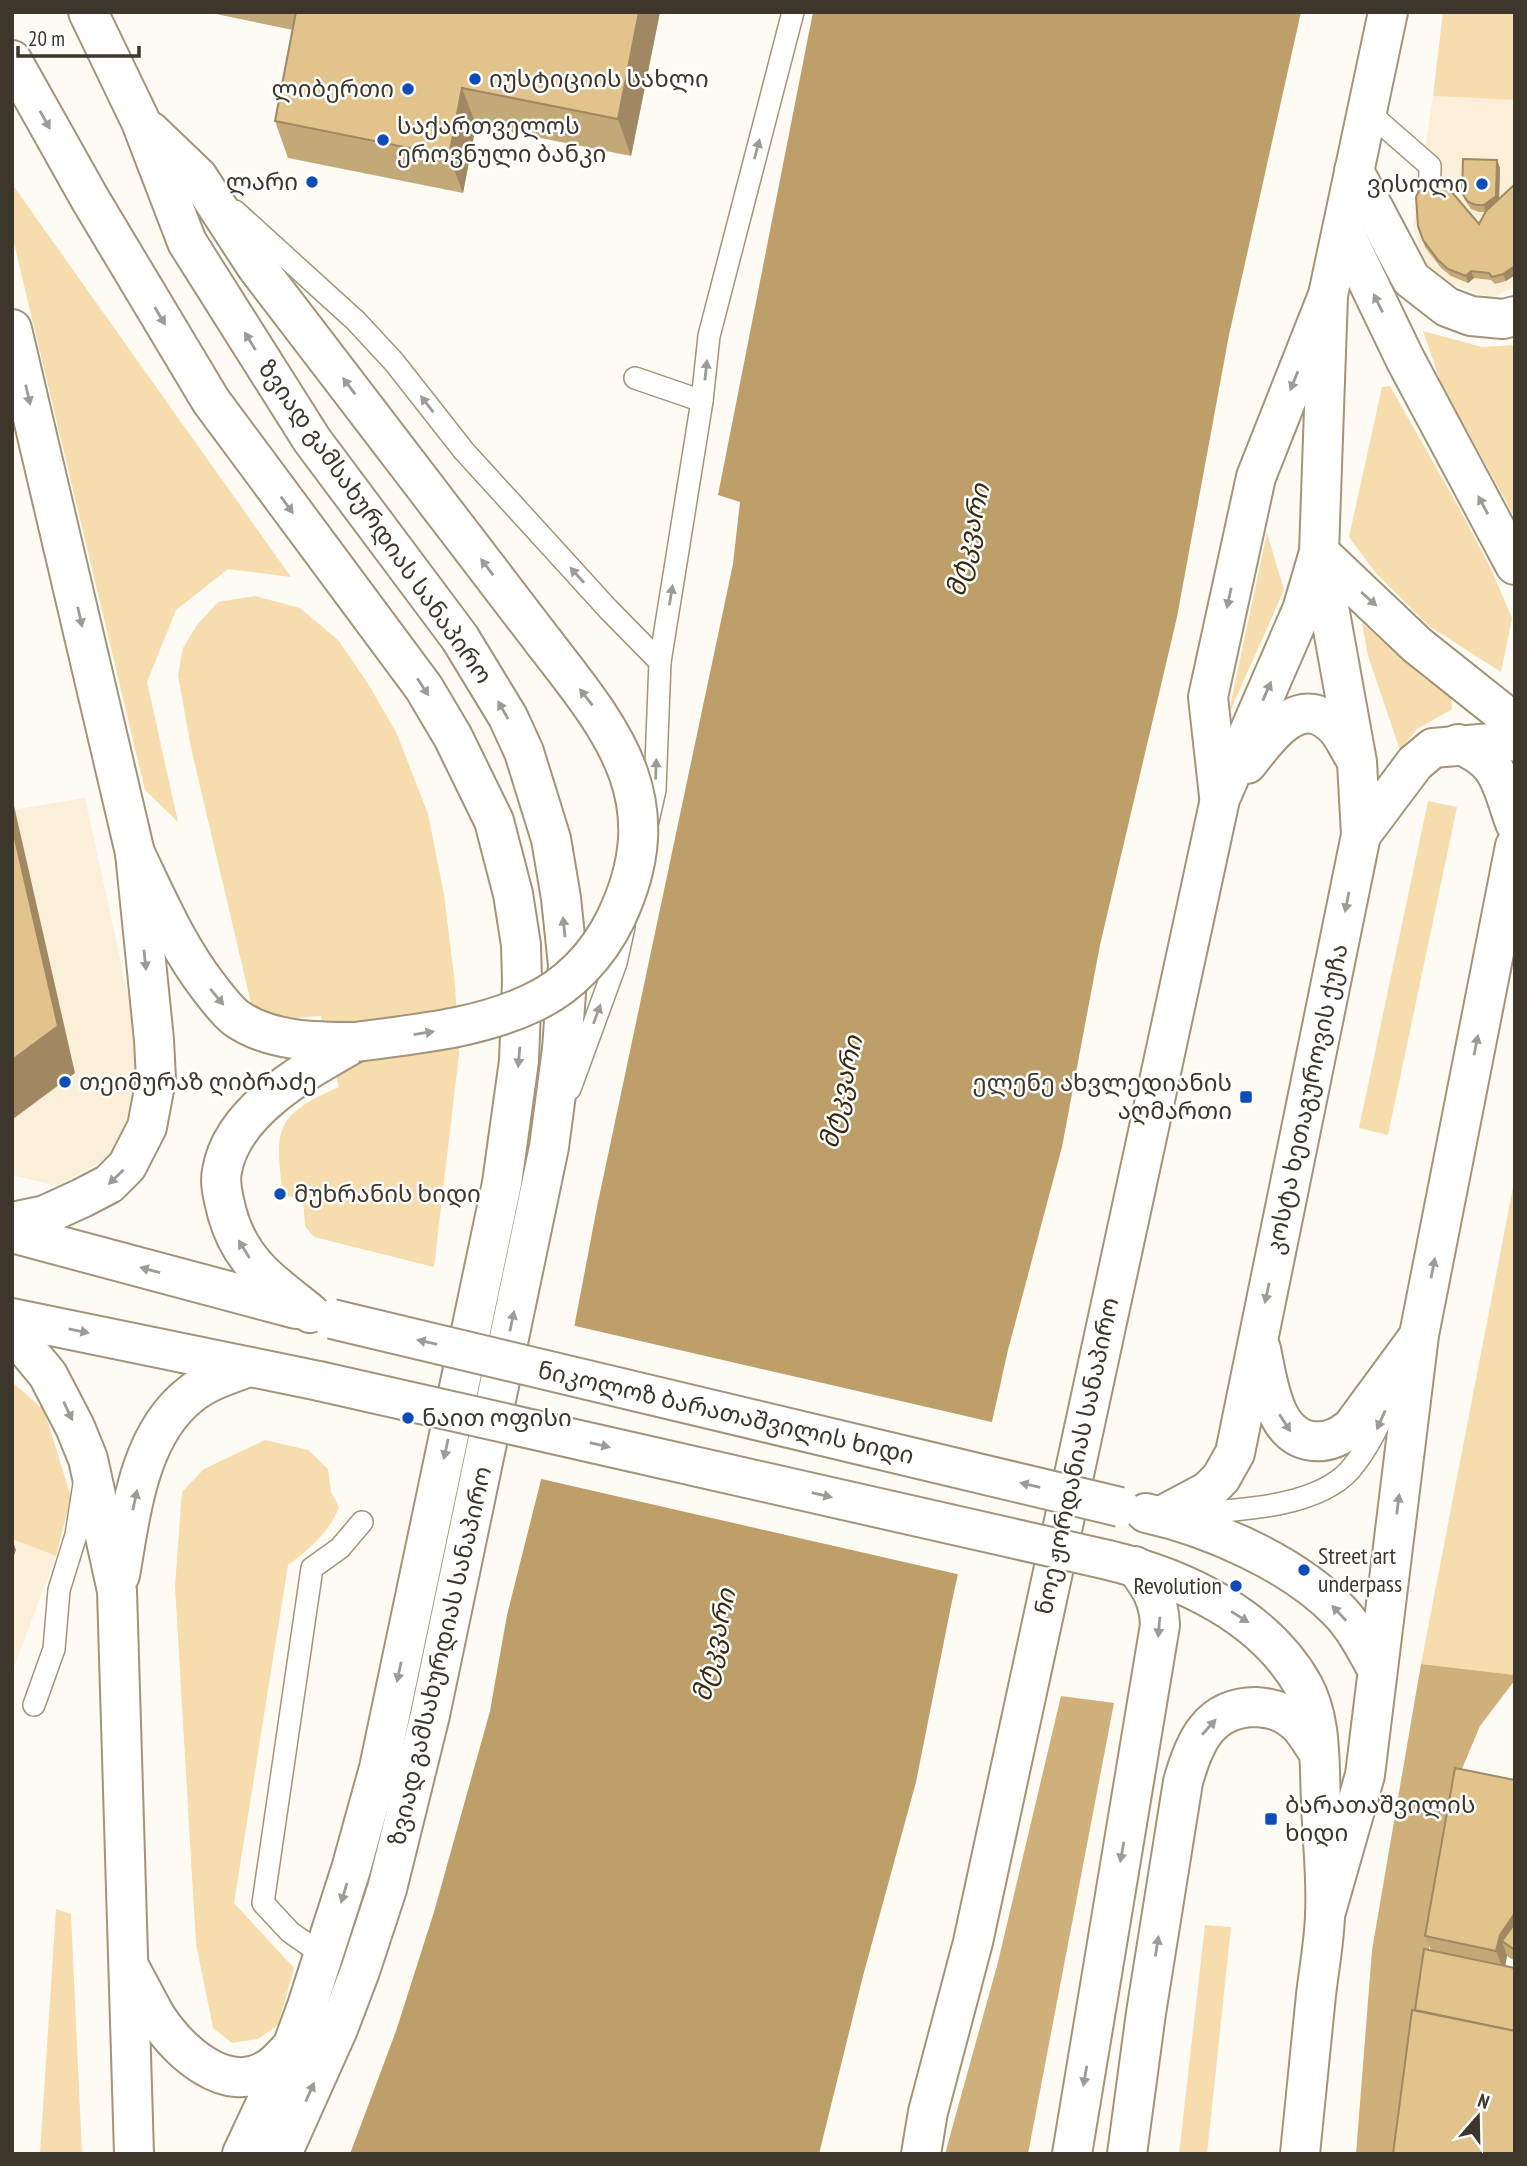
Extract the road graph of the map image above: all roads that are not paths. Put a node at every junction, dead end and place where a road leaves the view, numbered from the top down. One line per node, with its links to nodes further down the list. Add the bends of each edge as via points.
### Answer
1 (88, 12): 6 (main road, ზვიად გამსახურდიას სანაპირო)
2 (793, 12): 15 (lane, one-way to 2, via 709,336)
3 (1388, 12): 5 (main road, ნოე ჟორდანიას სანაპირო)
4 (12, 60): 47 (main road, ზვიად გამსახურდიას სანაპირო, one-way to 47, via 211,401 397,650 453,737 494,821 515,907 521,945 522,1019 502,1183 379,1769)
5 (1367, 111): 7 (main road, ნოე ჟორდანიას სანაპირო); 9 (lane, via 1430,166 1429,210)
6 (142, 122): 8 (main road); 29 (main road, ზვიად გამსახურდიას სანაპირო, one-way to 6, via 568,965 551,839 524,752 460,638 312,440 187,242)
7 (1354, 172): 10 (main road, ნოე ჟორდანიას სანაპირო); 12 (main road, via 1410,279 1459,312 1493,318)
8 (198, 177): 18 (lane, one-way to 8, via 464,451 356,321); 28 (main road, one-way to 8, bridge, via 481,1022 559,988 585,965 611,928 628,891 639,841 637,802 615,741 596,710 256,265)
9 (1443, 228)
10 (1343, 230): 11 (main road, ნოე ჟორდანიას სანაპირო); 17 (main road, one-way to 10, via 1405,359)
11 (1328, 295): 16 (main road, კოსტა ხეთაგუროვის ქუჩა); 23 (main road, ნოე ჟორდანიას სანაპირო, one-way to 23, via 1256,477 1208,697)
12 (1515, 316)
13 (12, 329): 27 (main road, one-way to 27)
14 (635, 378): 15 (lane)
15 (702, 401): 18 (lane, one-way to 15)
16 (1319, 552): 19 (main road, one-way to 19, via 1417,645); 22 (main road, კოსტა ხეთაგუროვის ქუჩა); 23 (main road, ნოე ჟორდანიას სანაპირო, one-way to 16, via 1302,610)
17 (1515, 565)
18 (660, 662): 29 (lane, one-way to 18, via 616,964 655,790)
19 (1515, 723)
20 (1515, 741): 21 (main road)
21 (1458, 744): 24 (main road, via 1477,752 1496,769); 25 (main road, via 1433,748 1415,763)
22 (1357, 762): 23 (main road, via 1338,730 1322,717 1301,714 1288,719 1264,742); 25 (main road, კოსტა ხეთაგუროვის ქუჩა)
23 (1220, 799): 50 (main road, ნოე ჟორდანიას სანაპირო, via 973,1942)
24 (1515, 823)
25 (1361, 835): 34 (main road, კოსტა ხეთაგუროვის ქუჩა, one-way to 34)
26 (1515, 846): 35 (main road, one-way to 26)
27 (135, 853): 28 (main road, one-way to 28, via 171,930 235,1018 292,1039); 30 (main road, one-way to 30, via 156,1079 147,1127 127,1166 109,1184 45,1215)
28 (356, 1042): 32 (main road, one-way to 28, via 260,1272 242,1250 221,1190 222,1170 243,1125 260,1107 282,1087)
29 (549, 1147): 53 (main road, ზვიად გამსახურდიას სანაპირო, one-way to 29, via 338,2029 387,1889 430,1715)
30 (12, 1222)
31 (12, 1233): 32 (main road, ნიკოლოზ ბარათაშვილის ხიდი, one-way to 31)
32 (321, 1316): 39 (main road, ნიკოლოზ ბარათაშვილის ხიდი, one-way to 32, bridge)
33 (12, 1318): 37 (main road, one-way to 37)
34 (1258, 1335): 35 (main road, one-way to 35, via 1270,1393 1289,1432 1323,1442 1352,1427); 39 (main road, კოსტა ხეთაგუროვის ქუჩა, via 1235,1453 1208,1491)
35 (1419, 1335): 39 (lane, one-way to 39, via 1375,1433 1349,1471 1307,1495 1264,1508); 43 (main road, one-way to 35)
36 (12, 1338): 38 (main road, one-way to 38, via 48,1375)
37 (249, 1367): 41 (main road, one-way to 41, bridge); 42 (main road, one-way to 37, via 139,1483 161,1427 192,1392)
38 (88, 1459): 42 (main road); 44 (lane, via 76,1535 59,1590 54,1649)
39 (1161, 1516): 43 (main road, ნიკოლოზ ბარათაშვილის ხიდი, one-way to 39, via 1357,1633 1313,1588 1248,1550)
40 (362, 1522): 47 (lane, via 340,1548 312,1567 263,1903 290,1932)
41 (1121, 1563): 45 (main road, one-way to 45, via 1180,1584 1257,1628 1304,1688 1315,1716); 56 (main road, one-way to 56, via 1149,1585 1160,1608 1160,1625)
42 (117, 1591): 48 (main road)
43 (1377, 1669): 46 (main road, via 1365,1775)
44 (34, 1705)
45 (1319, 1754): 46 (main road); 57 (main road, one-way to 45, via 1191,1753 1219,1716 1249,1707 1272,1708 1288,1716)
46 (1325, 1915): 58 (main road)
47 (324, 1956): 49 (main road, ზვიად გამსახურდიას სანაპირო)
48 (127, 1962): 49 (main road, via 158,2020 197,2062 217,2073 237,2077 258,2074); 51 (main road)
49 (292, 2046): 52 (main road, ზვიად გამსახურდიას სანაპირო)
50 (928, 2112): 54 (main road, ნოე ჟორდანიას სანაპირო); 55 (main road, ნოე ჟორდანიას სანაპირო)
51 (134, 2154)
52 (242, 2154)
53 (282, 2154)
54 (903, 2154)
55 (921, 2154)
56 (1072, 2154)
57 (1127, 2154)
58 (1300, 2154)

